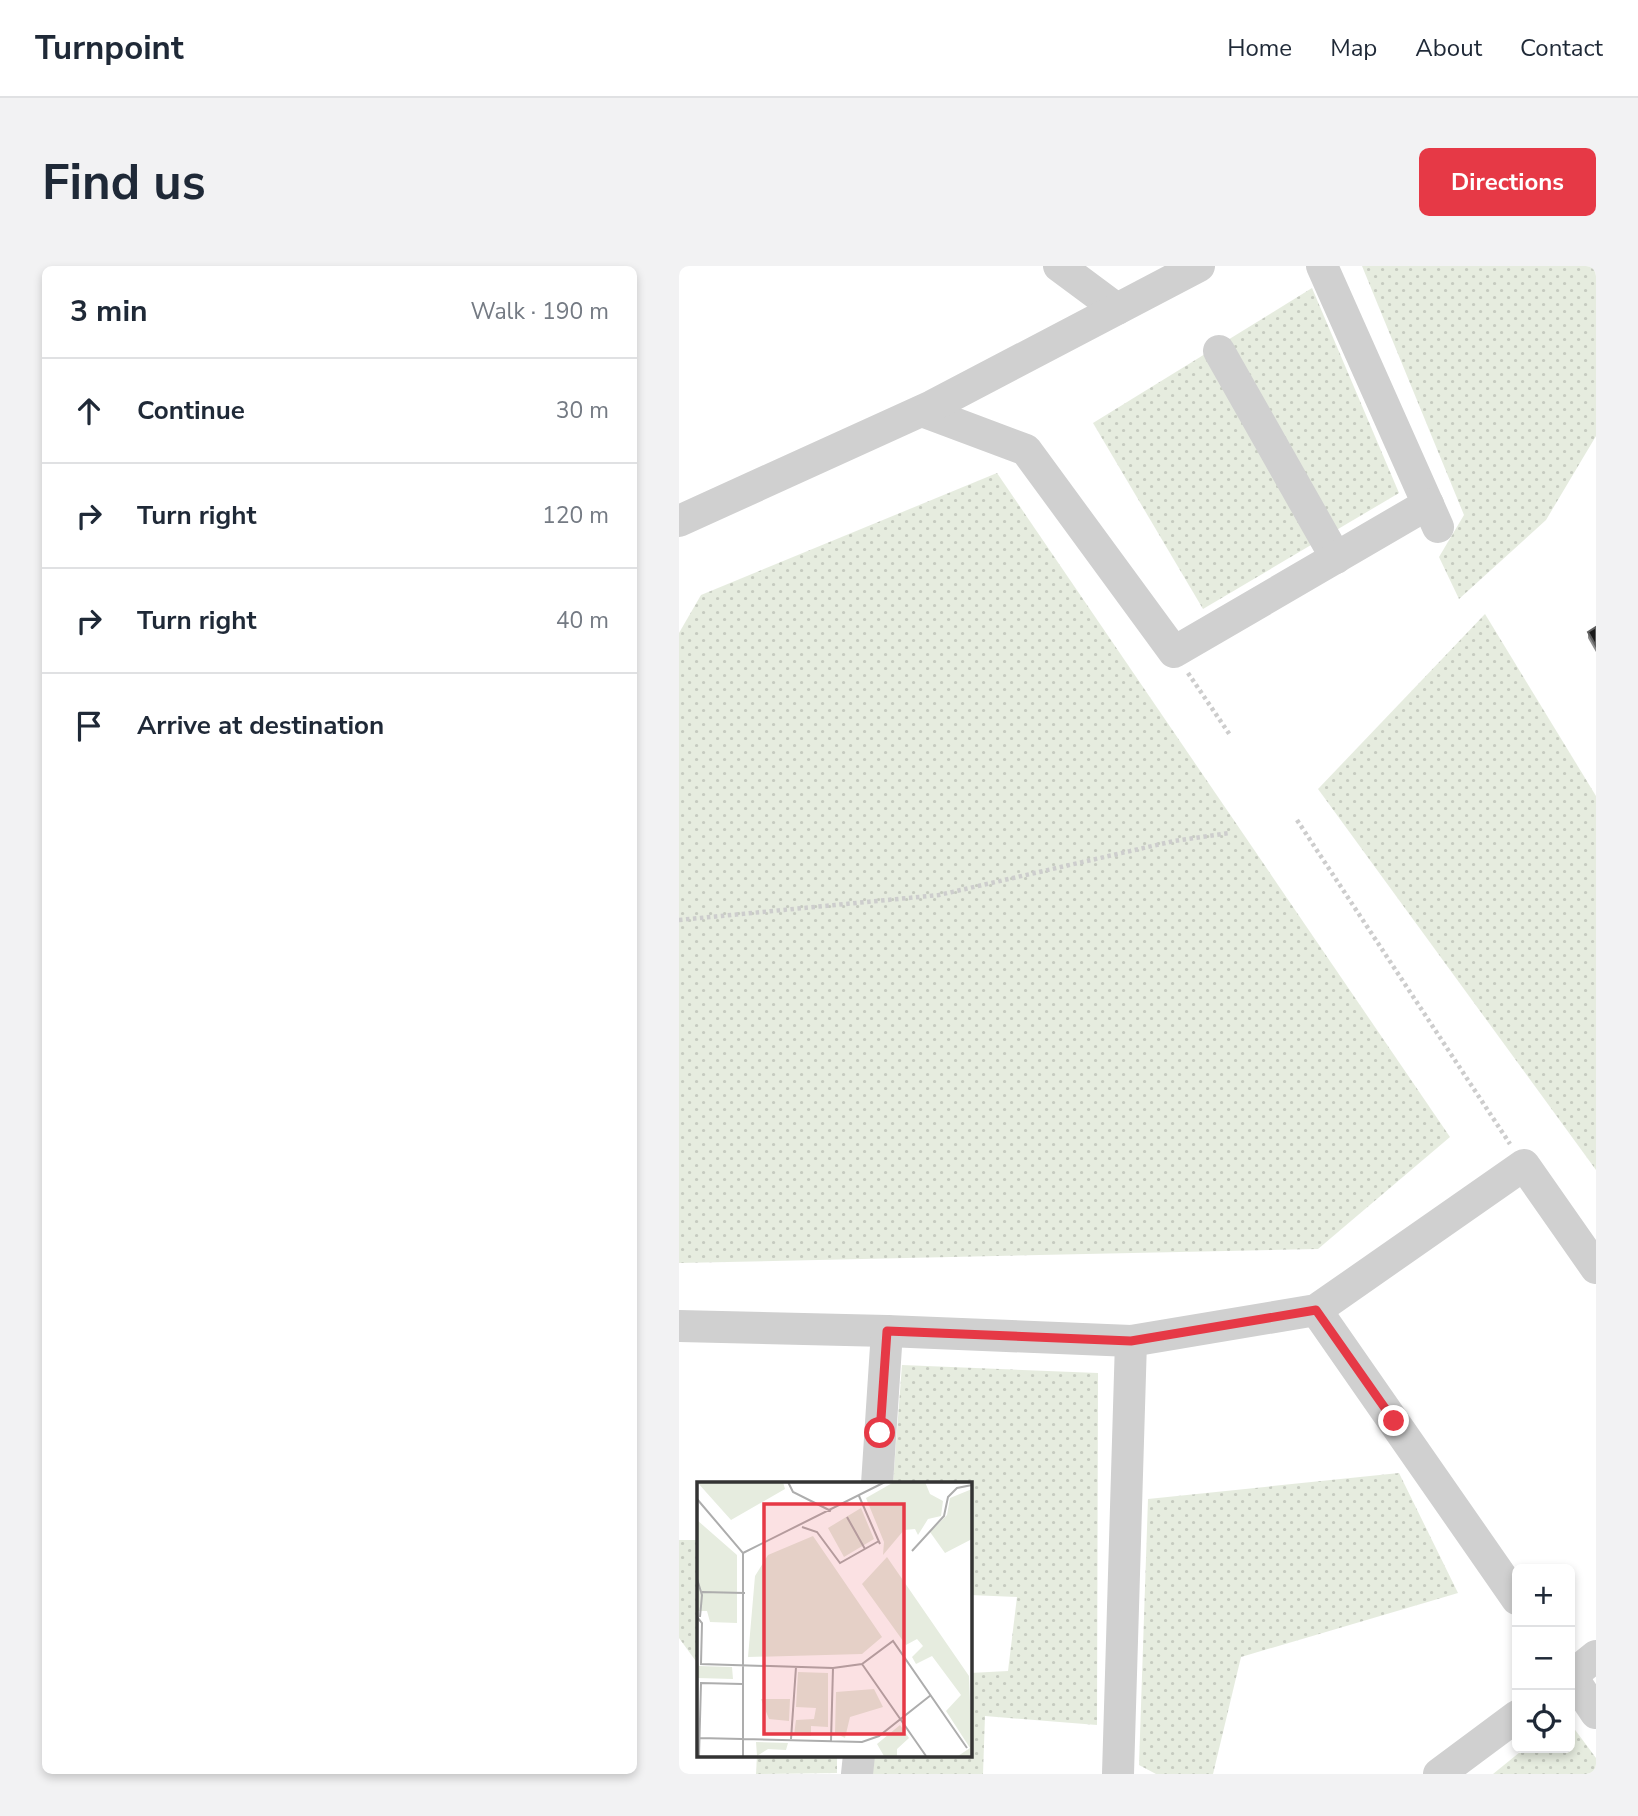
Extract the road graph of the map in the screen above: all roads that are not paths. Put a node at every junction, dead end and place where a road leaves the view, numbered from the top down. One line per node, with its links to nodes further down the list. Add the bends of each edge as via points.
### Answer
1 (1059, 266): 4 (street)
2 (1199, 266): 4 (street)
3 (1322, 266): 8 (street, via 1433,516)
4 (1117, 309): 6 (street)
5 (1219, 351): 8 (street)
6 (922, 411): 7 (street); 8 (street, via 1027,450 1174,652)
7 (679, 521)
8 (1336, 558)
9 (1596, 1268): 10 (street, via 1524,1165)
10 (1316, 1310): 13 (street); 15 (street)
11 (679, 1326): 12 (street)
12 (887, 1331): 13 (street); 14 (street)
13 (1131, 1341): 23 (street)
14 (877, 1482)
15 (1512, 1592)
16 (1596, 1656): 17 (street)
17 (1575, 1672)
18 (1575, 1683): 19 (street)
19 (1596, 1713)
20 (1512, 1720): 24 (street)
21 (859, 1756): 22 (street)
22 (857, 1774)
23 (1118, 1774)
24 (1439, 1774)

